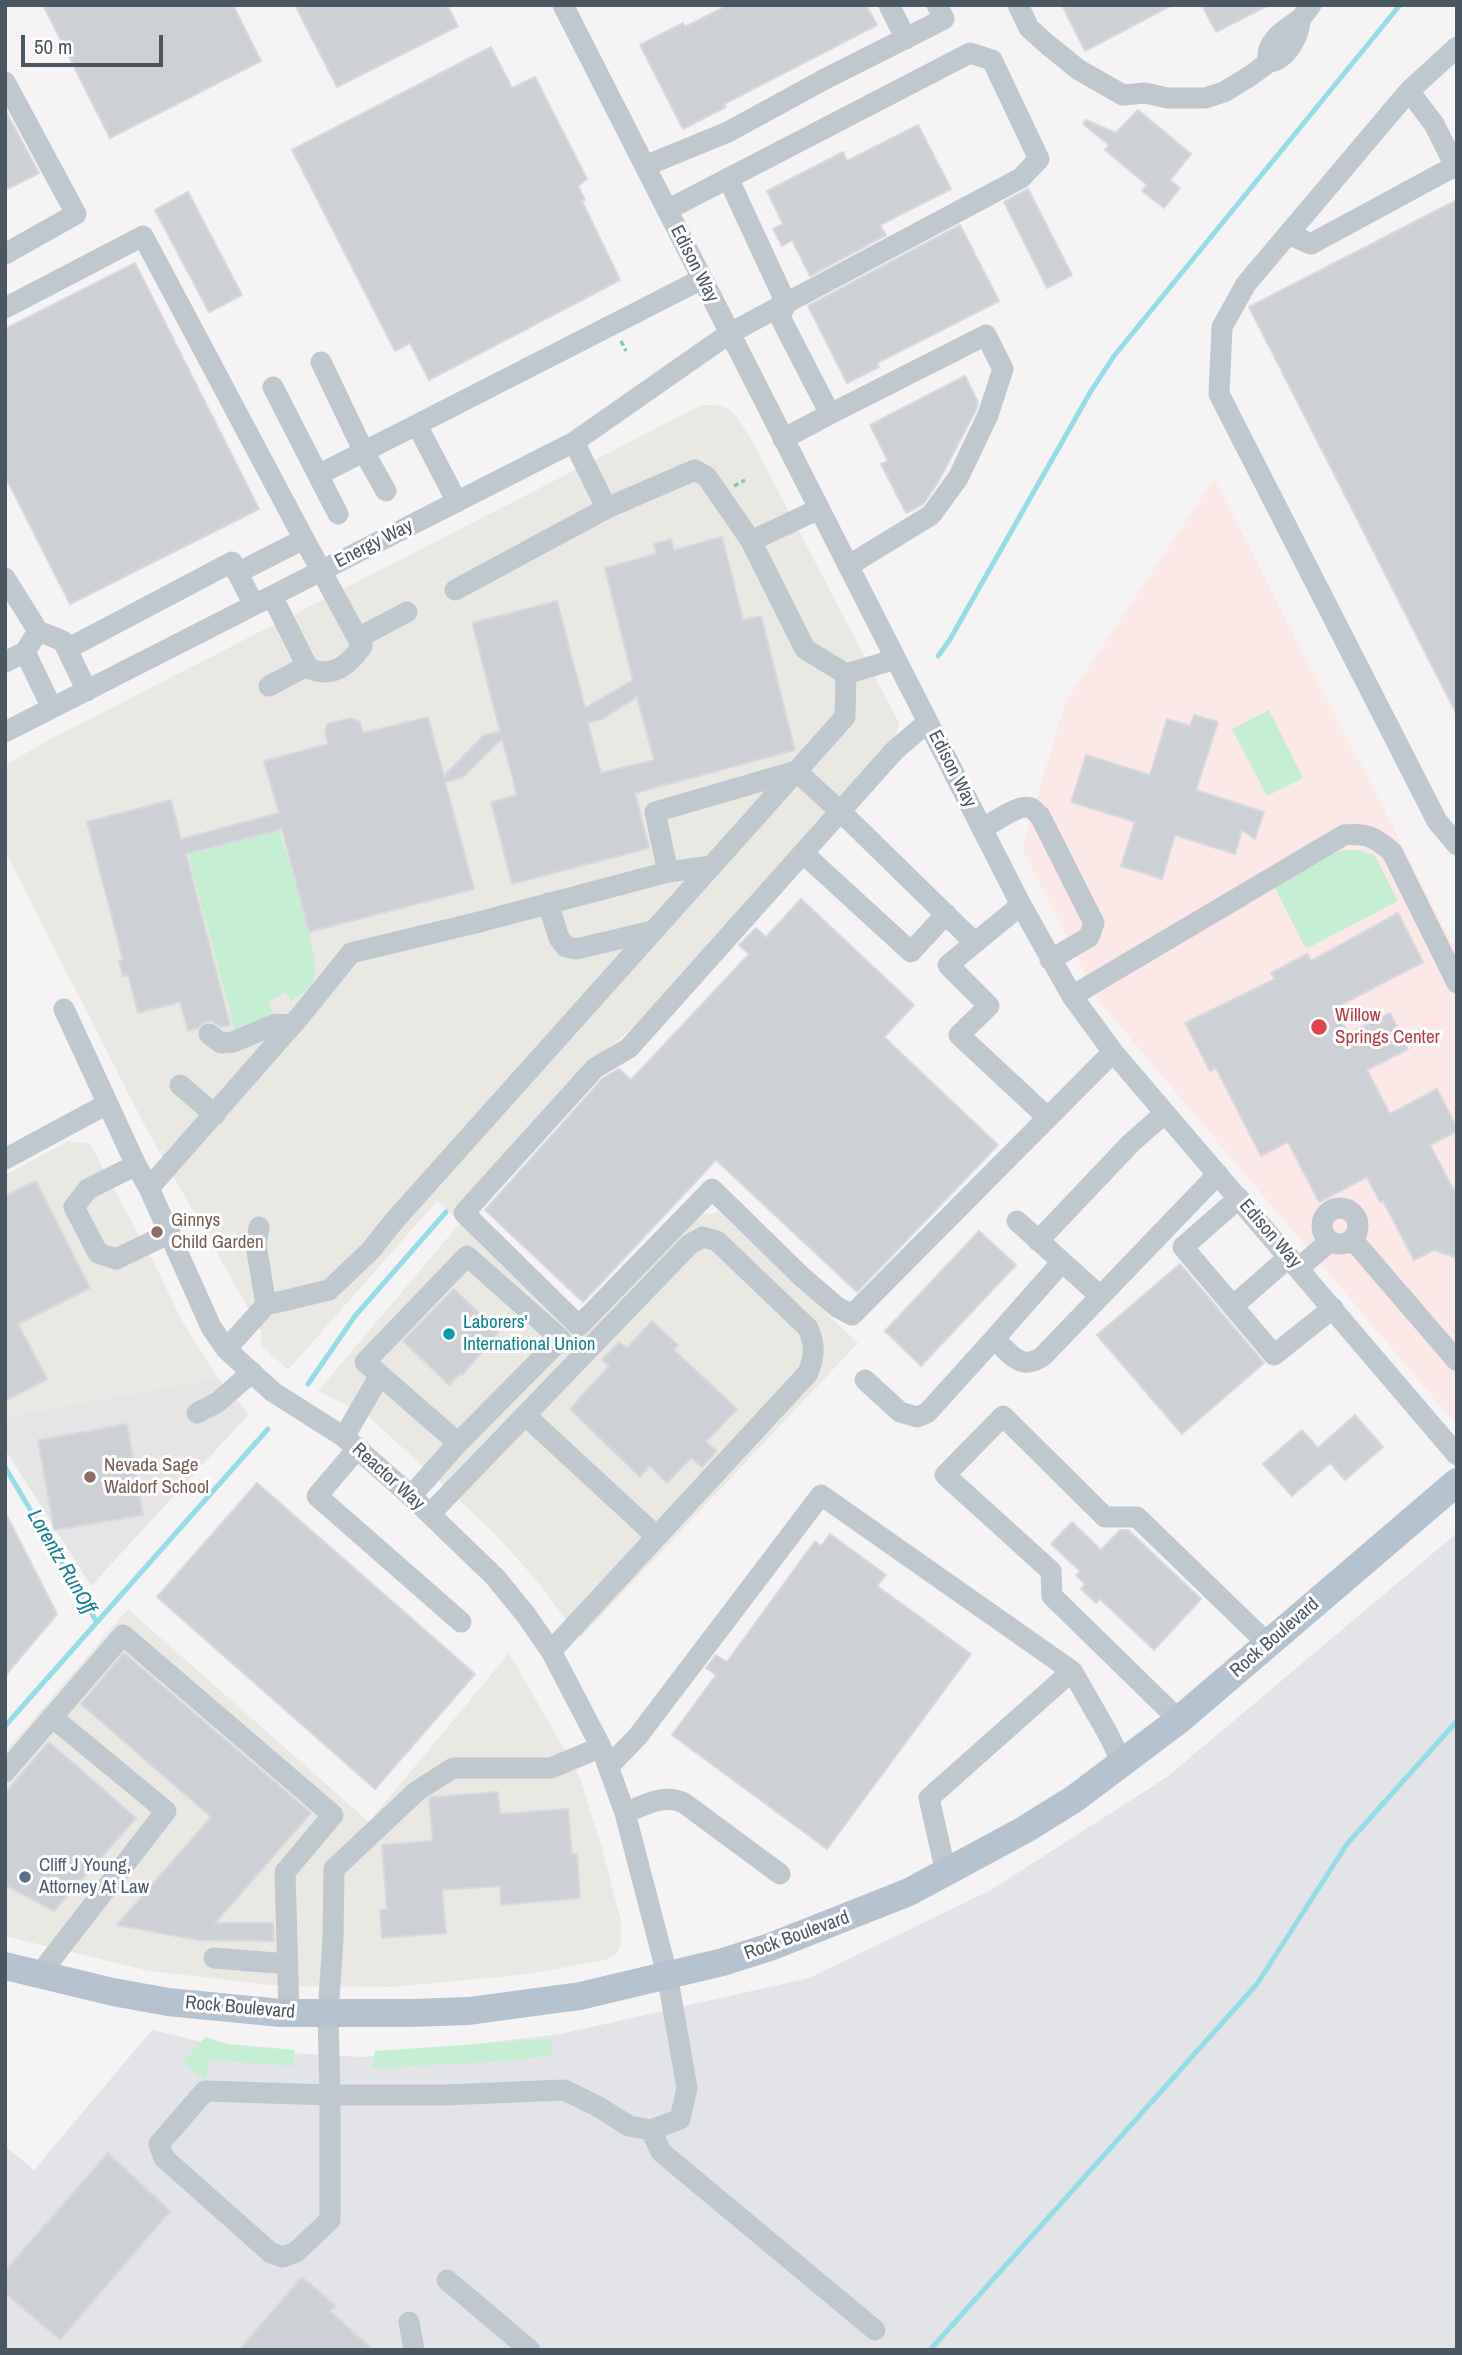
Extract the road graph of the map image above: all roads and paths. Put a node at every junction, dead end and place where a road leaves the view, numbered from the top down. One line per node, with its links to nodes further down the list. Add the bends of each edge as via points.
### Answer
1 (563, 5): 10 (street, Edison Way)
2 (889, 5): 6 (street)
3 (937, 5): 6 (street, via 944,19)
4 (1018, 5): 5 (street, via 1029,28 1079,70 1123,95 1168,98 1205,98 1250,76 1269,62 1269,49 1279,34)
5 (1306, 12)
6 (906, 39): 10 (street, via 728,132)
7 (1457, 47): 9 (street)
8 (5, 82): 14 (street, via 76,215)
9 (1409, 91): 13 (street); 13 (street, via 1434,124 1455,166 1311,244)
10 (645, 166): 12 (street, Edison Way)
11 (728, 178): 12 (street); 16 (street); 16 (street, Energy Way, via 970,53 992,60 1039,159 1021,178)
12 (667, 209): 15 (street, Edison Way)
13 (1288, 234): 57 (street, via 1246,284 1222,327 1219,394 1437,821)
14 (5, 254)
15 (702, 279): 18 (street, Edison Way); 22 (street)
16 (786, 303): 18 (street, Energy Way); 21 (street, via 780,317)
17 (5, 308): 32 (street, via 143,236)
18 (730, 333): 23 (street, Edison Way); 24 (street, Energy Way)
19 (321, 362): 25 (street)
20 (273, 387): 26 (street)
21 (830, 414): 23 (street); 34 (street, via 986,335 1003,369 988,415 958,478 931,515)
22 (417, 425): 25 (street); 28 (street)
23 (783, 439): 30 (street, Edison Way)
24 (574, 442): 28 (street, Energy Way); 29 (street)
25 (363, 452): 26 (street); 27 (street)
26 (318, 475): 31 (street)
27 (386, 491)
28 (457, 502): 35 (street, Energy Way)
29 (609, 507): 33 (street, via 695,470 708,477); 38 (street)
30 (819, 509): 33 (street); 34 (street, Edison Way)
31 (338, 514)
32 (304, 539): 35 (street); 36 (street)
33 (751, 541): 48 (street, via 804,649)
34 (848, 566): 45 (street, Edison Way)
35 (320, 571): 39 (street, Energy Way); 42 (street)
36 (237, 573): 39 (street); 43 (street, via 232,562)
37 (5, 578): 41 (street)
38 (455, 590)
39 (263, 601): 47 (street); 50 (street, Energy Way)
40 (407, 612): 42 (street)
41 (38, 631): 43 (street, via 63,641); 44 (street)
42 (358, 638): 47 (street, via 362,646 350,663 331,671)
43 (67, 649): 50 (street)
44 (25, 652): 46 (street); 51 (street)
45 (896, 659): 48 (street); 52 (street, Edison Way)
46 (5, 662)
47 (307, 666): 49 (street)
48 (846, 674): 54 (street, via 845,717)
49 (269, 685)
50 (87, 691): 51 (street, Energy Way)
51 (52, 708): 53 (street, Energy Way)
52 (928, 722): 55 (street, via 895,750); 56 (street, Edison Way)
53 (5, 733)
54 (796, 771): 55 (street); 59 (street); 60 (street, via 655,812)
55 (841, 812): 58 (street); 63 (street)
56 (982, 828): 62 (street, Edison Way); 66 (street, via 1015,810 1031,808 1040,816 1094,923 1089,937)
57 (1457, 845)
58 (804, 855): 63 (street, via 911,952); 77 (street, via 629,1048 595,1068 464,1213 579,1326 712,1189 802,1277 852,1315)
59 (711, 866): 60 (street); 64 (street)
60 (668, 872): 61 (street)
61 (548, 903): 64 (street, via 566,947 576,949); 70 (street, via 351,953)
62 (1021, 905): 65 (street); 66 (street, Edison Way)
63 (946, 914): 65 (street)
64 (653, 931): 92 (street, via 372,1250 330,1290)
65 (975, 943): 77 (street, via 948,965 989,1006 959,1035)
66 (1050, 960): 68 (street, Edison Way)
67 (1457, 983): 68 (street, via 1392,852 1363,834 1345,835)
68 (1072, 996): 72 (street, Edison Way)
69 (64, 1009): 74 (street, Reactor Way)
70 (293, 1025): 71 (street, via 276,1024 233,1042 221,1043); 76 (street)
71 (209, 1034)
72 (1113, 1052): 75 (street, Edison Way); 77 (street)
73 (180, 1085): 76 (street)
74 (107, 1104): 78 (street); 79 (street, Reactor Way)
75 (1165, 1113): 80 (street, Edison Way); 87 (street)
76 (215, 1115): 81 (street)
77 (1047, 1117)
78 (5, 1159)
79 (135, 1165): 81 (street, Reactor Way); 85 (street, via 88,1189 74,1207 97,1253 116,1259)
80 (1218, 1174): 82 (street, Edison Way); 91 (street)
81 (149, 1188): 85 (street, Reactor Way)
82 (1239, 1198): 90 (street, Edison Way); 93 (street, via 1183,1247)
83 (1017, 1221): 87 (street)
84 (259, 1227): 92 (street, via 256,1245)
85 (170, 1233): 96 (street, Reactor Way, via 211,1327)
86 (1352, 1239): 88 (street, via 1341,1244); 88 (street, via 1358,1229 1356,1217 1347,1209 1336,1208 1323,1220 1323,1232); 97 (street)
87 (1038, 1241): 89 (street)
88 (1330, 1241): 90 (street)
89 (1062, 1262): 91 (street); 95 (street)
90 (1294, 1262): 93 (street); 94 (street, Edison Way)
91 (1100, 1296): 95 (street, via 1034,1362 1021,1362)
92 (267, 1304): 96 (street)
93 (1233, 1306): 94 (street, via 1274,1354)
94 (1333, 1308): 105 (street, Edison Way)
95 (994, 1339): 100 (street, via 927,1413 917,1417 900,1412)
96 (226, 1349): 98 (street, Reactor Way)
97 (1457, 1361)
98 (252, 1372): 101 (street, via 218,1402); 103 (street, Reactor Way, via 273,1392)
99 (380, 1375): 103 (street); 104 (street); 104 (street, via 365,1362 467,1256 561,1339)
100 (865, 1380)
101 (197, 1413)
102 (525, 1415): 108 (street); 109 (street); 109 (street, via 690,1244 703,1237 717,1241 808,1328 814,1358 808,1373)
103 (351, 1443): 107 (street, Reactor Way); 110 (street, via 317,1496)
104 (458, 1443): 107 (street)
105 (1457, 1455)
106 (1457, 1482): 111 (main road, Rock Boulevard)
107 (411, 1496): 108 (street, Reactor Way)
108 (430, 1514): 112 (street, Reactor Way, via 495,1577)
109 (656, 1536): 112 (street)
110 (461, 1622)
111 (1268, 1644): 115 (main road, Rock Boulevard); 115 (street, via 1136,1517 1105,1517 1003,1416 946,1475 1051,1571 1052,1597)
112 (551, 1651): 116 (street, Reactor Way)
113 (1072, 1671): 116 (street, via 821,1495 638,1736); 117 (street); 120 (street, via 929,1798)
114 (52, 1717): 118 (street); 123 (street, via 122,1635 333,1815 285,1872); 126 (street, via 166,1811)
115 (1179, 1720): 117 (main road, Rock Boulevard)
116 (605, 1757): 119 (street, Reactor Way); 128 (street, via 551,1768 453,1768 417,1791 334,1869)
117 (1123, 1764): 120 (main road, Rock Boulevard, via 1024,1830)
118 (5, 1772)
119 (625, 1812): 121 (street, via 675,1798); 125 (street, Reactor Way)
120 (946, 1873): 125 (main road, Rock Boulevard, via 782,1943)
121 (780, 1874)
122 (214, 1958): 123 (street)
123 (288, 1964): 127 (street)
124 (5, 1966): 126 (main road, Rock Boulevard)
125 (667, 1974): 128 (main road, Rock Boulevard, via 624,1987 514,2006); 130 (street, Reactor Way, via 687,2088 680,2119)
126 (39, 1975): 127 (main road, Rock Boulevard, via 168,2002)
127 (289, 2013): 128 (main road, Rock Boulevard)
128 (328, 2014): 129 (street)
129 (330, 2095): 129 (street, via 330,2220 296,2252 283,2257 271,2253 164,2158 159,2144 205,2091); 130 (street, via 564,2091 629,2126)
130 (651, 2130): 133 (street, via 661,2152)
131 (447, 2280): 135 (street)
132 (410, 2322): 134 (street)
133 (875, 2330)
134 (414, 2350)
135 (530, 2350)

